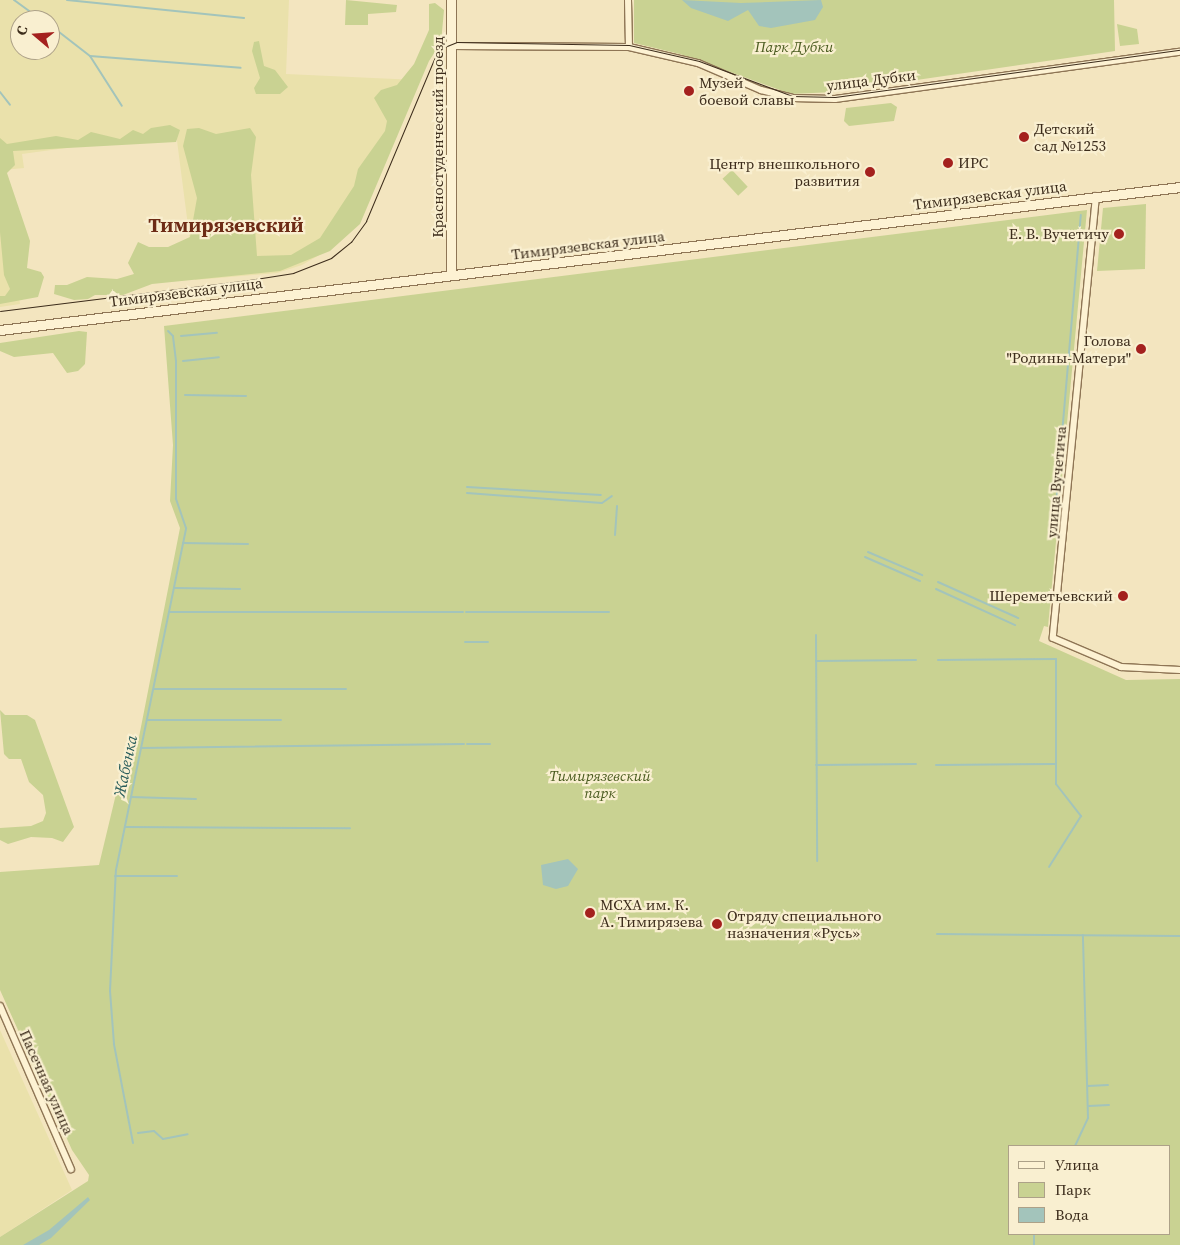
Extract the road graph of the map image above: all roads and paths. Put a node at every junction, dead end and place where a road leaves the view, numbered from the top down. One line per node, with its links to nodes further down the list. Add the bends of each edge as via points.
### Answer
1 (451, 0): 3 (main road, Красностуденческий проезд)
2 (628, 0): 4 (street)
3 (452, 46): 4 (street, улица Дубки); 8 (main road, Красностуденческий проезд)
4 (629, 47): 5 (street, улица Дубки, via 698,62 761,90 792,98 836,99)
5 (1180, 52)
6 (1180, 187): 7 (main road, Тимирязевская улица)
7 (1096, 196): 8 (main road, Тимирязевская улица); 10 (street, улица Вучетича, via 1053,638 1121,668)
8 (451, 274): 9 (main road, Тимирязевская улица)
9 (0, 330)
10 (1180, 670)
11 (0, 1006): 12 (street, Пасечная улица)
12 (71, 1169)

